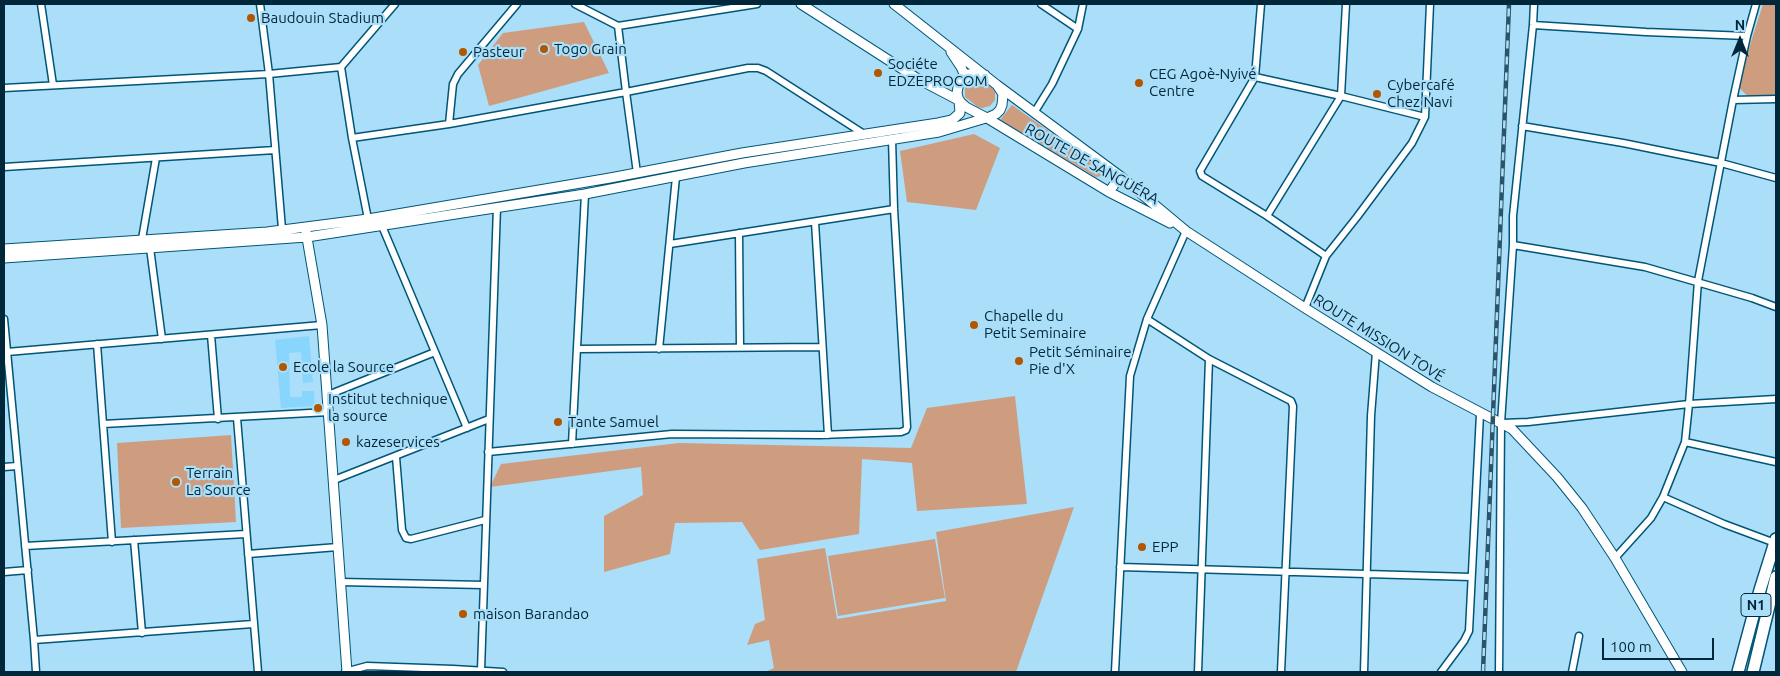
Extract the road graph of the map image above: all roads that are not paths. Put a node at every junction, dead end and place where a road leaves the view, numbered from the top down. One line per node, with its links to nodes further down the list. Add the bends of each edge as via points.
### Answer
1 (41, 4): 28 (street)
2 (260, 4): 22 (street)
3 (395, 4): 21 (street)
4 (517, 4): 39 (street, via 458,74 453,84)
5 (575, 4): 17 (street)
6 (757, 4): 17 (street)
7 (801, 4): 26 (street)
8 (894, 4): 20 (street)
9 (1041, 4): 18 (street)
10 (1083, 4): 18 (street)
11 (1261, 4): 24 (street)
12 (1346, 4): 32 (street)
13 (1430, 4): 37 (street)
14 (1534, 4): 16 (street)
15 (1756, 4): 19 (street)
16 (1533, 25): 19 (street); 40 (street)
17 (618, 26): 31 (street)
18 (1078, 29): 36 (street)
19 (1747, 36): 34 (street)
20 (944, 42): 23 (street); 25 (street, via 961,67 966,78)
21 (341, 67): 22 (street); 42 (street)
22 (269, 74): 28 (street); 44 (street)
23 (985, 75): 25 (street, via 973,73); 27 (street, ROUTE MISSION TOVÉ)
24 (1255, 77): 32 (street); 58 (street, via 1200,171 1202,176)
25 (963, 78): 29 (street)
26 (918, 79): 29 (street, via 951,91 956,92); 35 (street)
27 (997, 85): 36 (street, ROUTE MISSION TOVÉ); 38 (street, via 1002,94 1002,105 996,114)
28 (53, 86): 30 (street)
29 (957, 87): 35 (street)
30 (4, 88)
31 (626, 92): 39 (street); 41 (street, via 758,68); 48 (street)
32 (1341, 96): 37 (street); 58 (street)
33 (1776, 99): 34 (street)
34 (1733, 100): 46 (street)
35 (960, 101): 38 (street, ROUTE DE SANGUÉRA); 41 (street, via 960,113 952,120)
36 (1034, 113): 49 (street, ROUTE MISSION TOVÉ)
37 (1425, 117): 72 (street, via 1412,143)
38 (987, 118): 43 (street, via 939,132); 53 (street, ROUTE DE SANGUÉRA)
39 (449, 124): 42 (street)
40 (1522, 126): 46 (street); 69 (street)
41 (864, 134): 48 (street)
42 (352, 138): 59 (street)
43 (892, 140): 50 (street); 57 (street)
44 (275, 150): 45 (street); 63 (street)
45 (156, 158): 47 (street); 67 (street)
46 (1722, 163): 51 (street); 74 (street)
47 (4, 167)
48 (637, 172): 52 (street); 55 (street)
49 (1120, 176): 53 (street); 64 (street, ROUTE MISSION TOVÉ)
50 (676, 177): 52 (street); 68 (street)
51 (1776, 178)
52 (640, 184): 54 (street)
53 (1109, 192): 64 (street, ROUTE DE SANGUÉRA)
54 (585, 194): 56 (street); 85 (street)
55 (496, 197): 56 (street); 59 (street)
56 (497, 207): 61 (street); 98 (street)
57 (894, 209): 60 (street); 102 (street, via 908,427 901,432)
58 (1267, 216): 72 (street)
59 (368, 218): 62 (street)
60 (815, 222): 65 (street); 84 (street)
61 (382, 226): 66 (street); 88 (street)
62 (304, 228): 63 (street); 66 (street)
63 (282, 230): 67 (street)
64 (1186, 231): 76 (street, ROUTE MISSION TOVÉ); 78 (street)
65 (739, 233): 68 (street); 83 (street)
66 (307, 237): 70 (street); 79 (street)
67 (142, 239): 71 (street)
68 (670, 244): 86 (street)
69 (1513, 245): 74 (street, via 1645,267); 99 (street)
70 (150, 248): 73 (street); 81 (street)
71 (4, 249)
72 (1326, 256): 76 (street)
73 (4, 258)
74 (1698, 281): 75 (street); 93 (street)
75 (1776, 307)
76 (1305, 308): 89 (street, ROUTE MISSION TOVÉ)
77 (4, 319): 87 (street)
78 (1147, 319): 90 (street); 121 (street, via 1130,381)
79 (322, 325): 80 (street); 91 (street)
80 (211, 335): 81 (street); 97 (street)
81 (162, 339): 82 (street)
82 (97, 344): 87 (street); 100 (street)
83 (740, 347): 84 (street); 86 (street)
84 (822, 347): 102 (street)
85 (578, 349): 86 (street); 104 (street)
86 (659, 349)
87 (7, 352): 108 (street)
88 (436, 352): 91 (street); 101 (street)
89 (1376, 352): 95 (street, ROUTE MISSION TOVÉ); 126 (street)
90 (1209, 359): 123 (street); 125 (street, via 1291,402 1293,406)
91 (328, 395): 94 (street)
92 (1776, 399): 93 (street)
93 (1689, 404): 99 (street); 103 (street)
94 (329, 412): 96 (street); 110 (street)
95 (1480, 414): 99 (street, ROUTE MISSION TOVÉ); 127 (street)
96 (237, 418): 97 (street); 113 (street)
97 (218, 419): 100 (street)
98 (489, 419): 101 (street); 105 (street)
99 (1501, 423): 120 (street, ROUTE MISSION TOVÉ, via 1522,438 1557,477); 146 (street)
100 (103, 424): 115 (street)
101 (467, 428): 106 (street)
102 (828, 435): 104 (street, via 672,434)
103 (1684, 442): 107 (street); 111 (street)
104 (572, 444): 105 (street)
105 (488, 452): 112 (street)
106 (396, 457): 110 (street); 112 (street, via 402,530 406,538)
107 (1776, 462)
108 (17, 466): 109 (street); 117 (street)
109 (4, 467)
110 (334, 480): 118 (street)
111 (1664, 497): 116 (street, via 1724,524); 120 (street, via 1651,518)
112 (485, 520): 130 (street)
113 (246, 534): 114 (street); 119 (street)
114 (134, 540): 115 (street); 132 (street)
115 (112, 542): 117 (street)
116 (1776, 542): 149 (highway, N1)
117 (25, 546): 122 (street)
118 (338, 547): 119 (street); 129 (street)
119 (248, 554): 131 (street)
120 (1615, 558): 148 (street, ROUTE MISSION TOVÉ)
121 (1120, 568): 123 (street); 141 (street)
122 (28, 570): 124 (street); 134 (street)
123 (1201, 571): 125 (street); 142 (street)
124 (4, 572)
125 (1285, 573): 126 (street); 143 (street)
126 (1367, 574): 127 (street); 144 (street)
127 (1471, 577): 145 (street, via 1469,631)
128 (1776, 577): 150 (highway, N1)
129 (340, 582): 130 (street); 139 (street)
130 (484, 585): 135 (street)
131 (253, 624): 132 (street); 138 (street)
132 (142, 633): 134 (street)
133 (1579, 636): 147 (street)
134 (34, 640): 137 (street)
135 (481, 670): 136 (street); 140 (street)
136 (453, 671): 139 (street, via 367,666)
137 (36, 672)
138 (258, 672)
139 (346, 672)
140 (503, 672)
141 (1116, 672)
142 (1198, 672)
143 (1281, 672)
144 (1364, 672)
145 (1441, 672)
146 (1499, 672)
147 (1572, 672)
148 (1682, 672)
149 (1738, 672)
150 (1753, 672)

